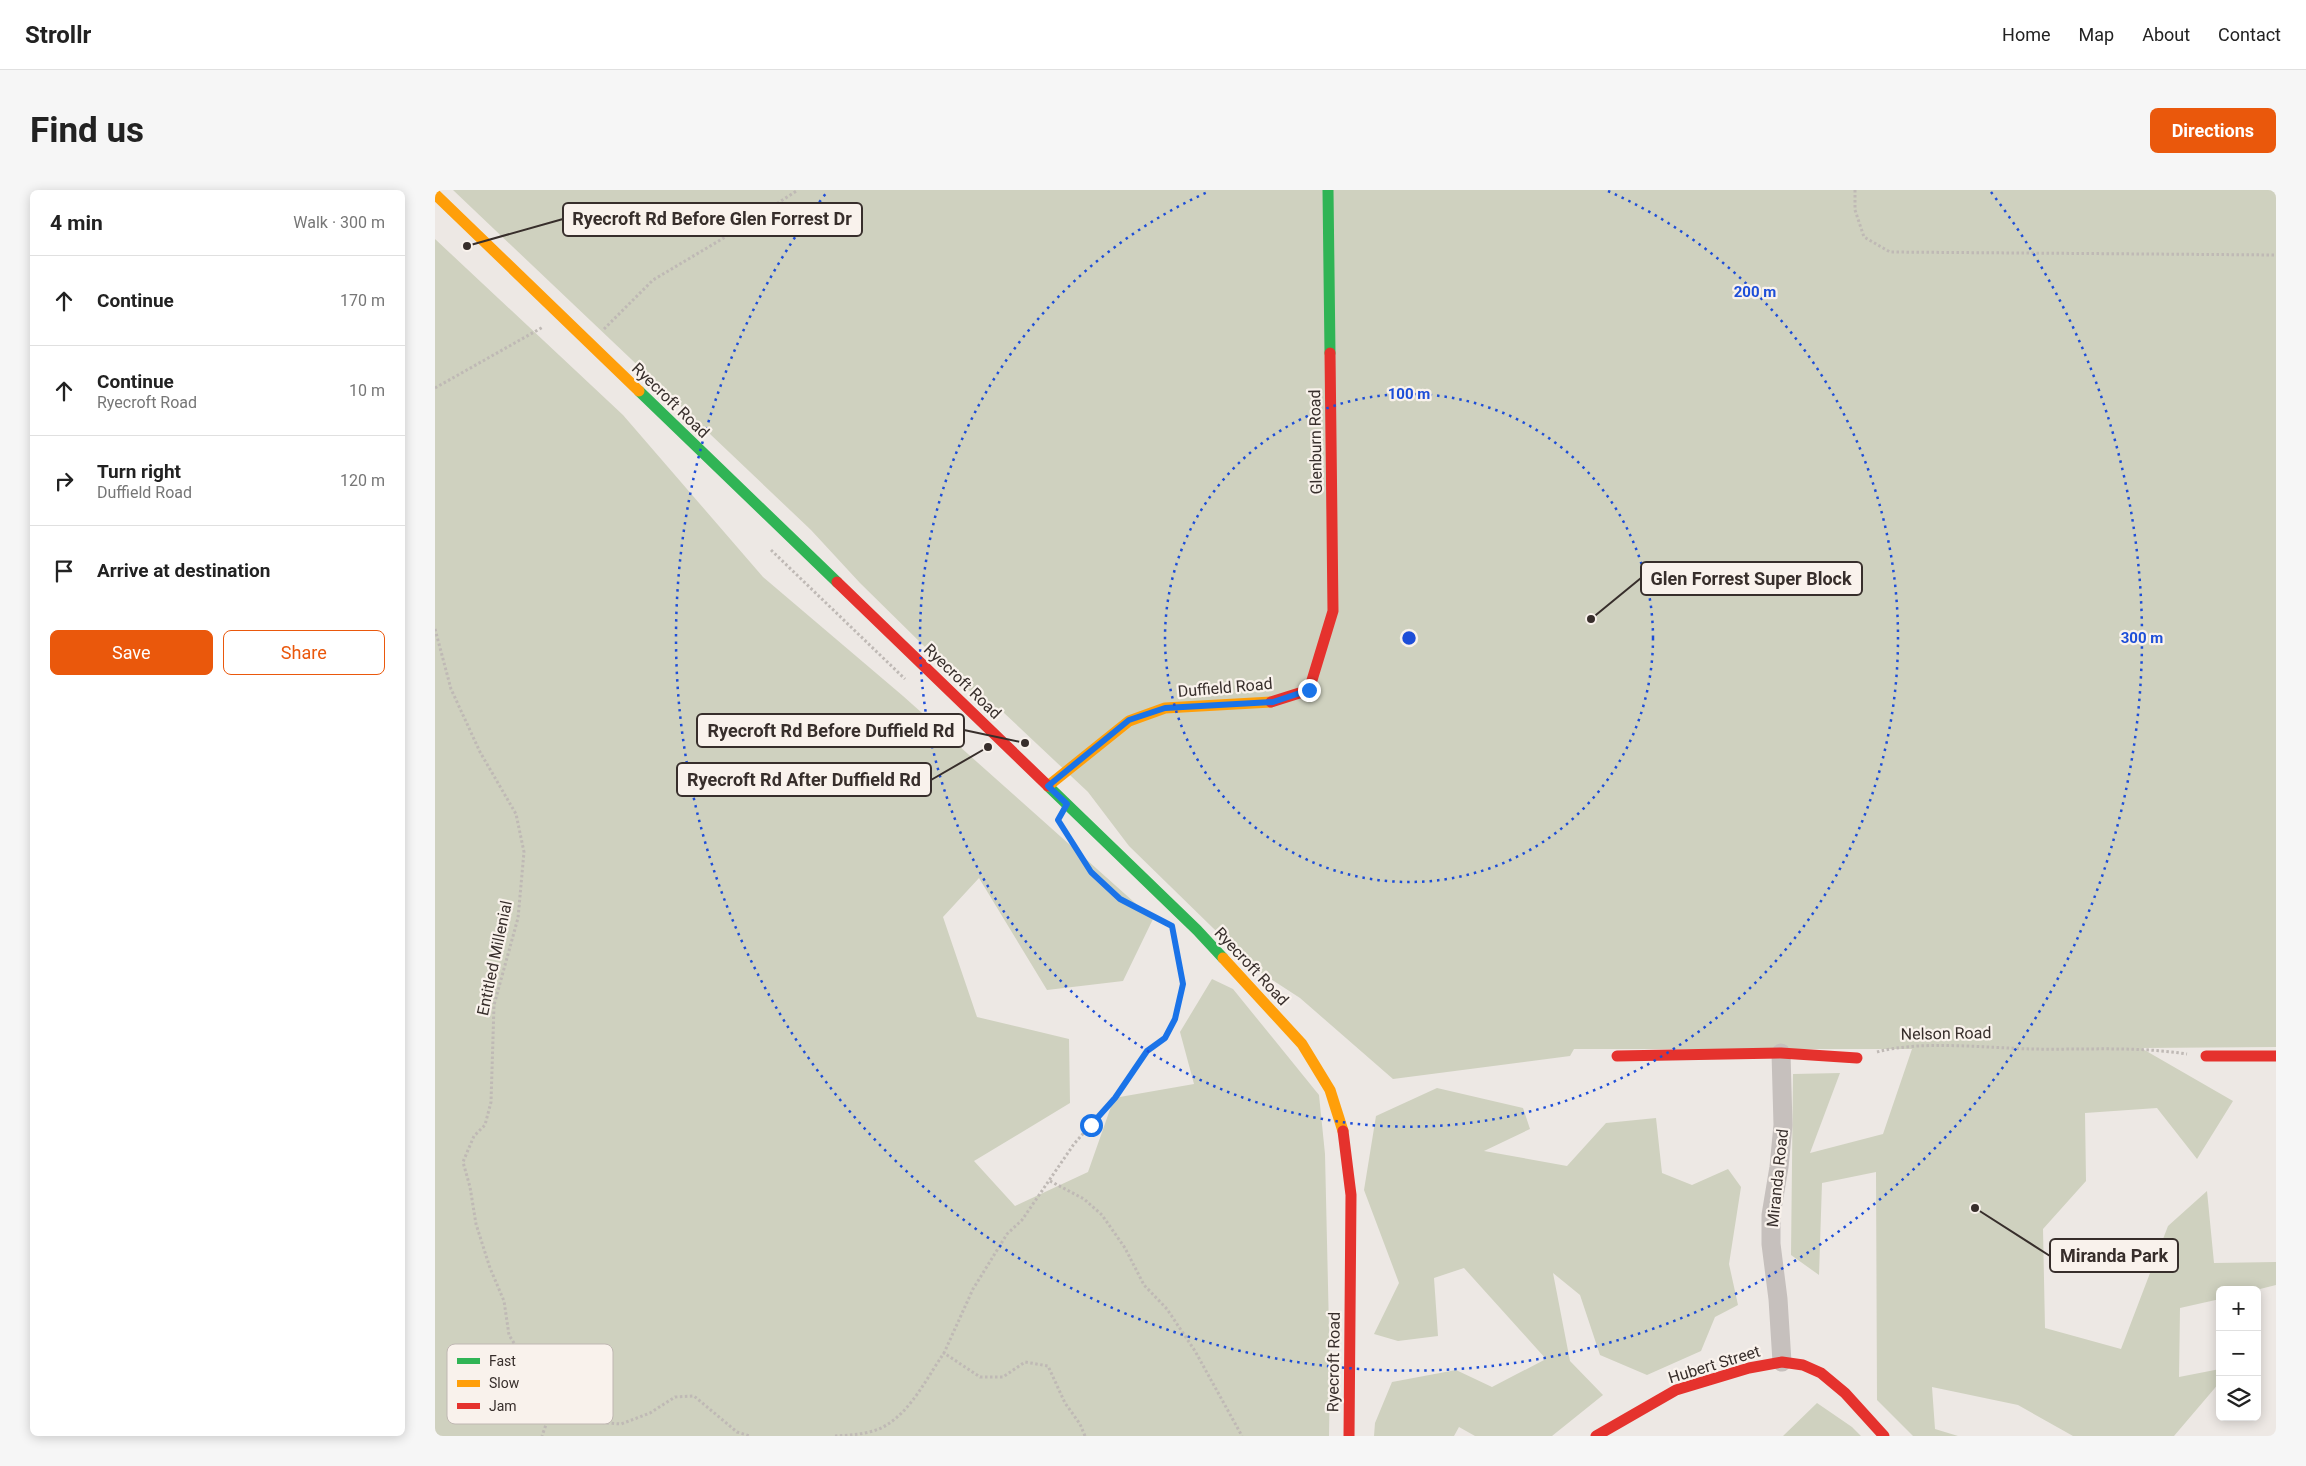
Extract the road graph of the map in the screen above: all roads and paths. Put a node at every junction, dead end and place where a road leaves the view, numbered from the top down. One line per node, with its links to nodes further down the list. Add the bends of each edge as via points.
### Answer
1 (798, 190): 7 (path, via 653,280)
2 (1328, 190): 10 (street, Glenburn Road, via 1333,611)
3 (1855, 190): 5 (path, via 1855,210 1864,237 1890,252)
4 (435, 194): 7 (street, Ryecroft Road)
5 (2276, 255)
6 (544, 327): 8 (path)
7 (589, 344): 11 (street, Ryecroft Road)
8 (435, 388)
9 (435, 629): 21 (path, Entitled Millenial, via 451,689 480,752 516,814 524,852 518,918 494,1005 491,1102 485,1125 474,1136 463,1162 476,1224 504,1301 509,1335)
10 (1309, 690): 11 (street, Duffield Road, via 1273,702 1165,708 1129,720)
11 (1048, 786): 31 (street, Ryecroft Road, via 1197,930 1302,1044 1330,1090 1345,1138 1351,1195)
12 (1068, 834): 13 (path, via 1091,872 1120,899)
13 (1155, 917)
14 (1172, 926): 20 (path, via 1183,984 1175,1019 1165,1038 1147,1051 1115,1098 1074,1144)
15 (1781, 1054): 16 (street); 19 (street); 23 (street, Miranda Road, via 1783,1125 1771,1215 1771,1244)
16 (1617, 1056)
17 (2206, 1056): 18 (street); 19 (path, Nelson Road, via 2151,1050 1948,1046 1883,1050)
18 (2276, 1056)
19 (1857, 1058)
20 (1050, 1181): 22 (path, via 986,1265); 30 (path, via 1084,1199 1102,1215 1144,1284 1167,1309 1190,1344)
21 (515, 1344)
22 (944, 1353): 28 (path, via 906,1407 888,1425 860,1434); 29 (path, via 979,1377 1003,1377 1025,1362 1048,1366)
23 (1782, 1362): 32 (street, Hubert Street, via 1749,1368 1676,1390); 33 (street, Hubert Street, via 1803,1365 1821,1373 1845,1393)
24 (613, 1423): 27 (path, via 621,1424 651,1413 675,1397 694,1396 737,1432)
25 (546, 1424): 26 (path, Entitled Millenial)
26 (542, 1436)
27 (750, 1436)
28 (835, 1436)
29 (1085, 1436)
30 (1242, 1436)
31 (1349, 1436)
32 (1596, 1436)
33 (1884, 1436)

